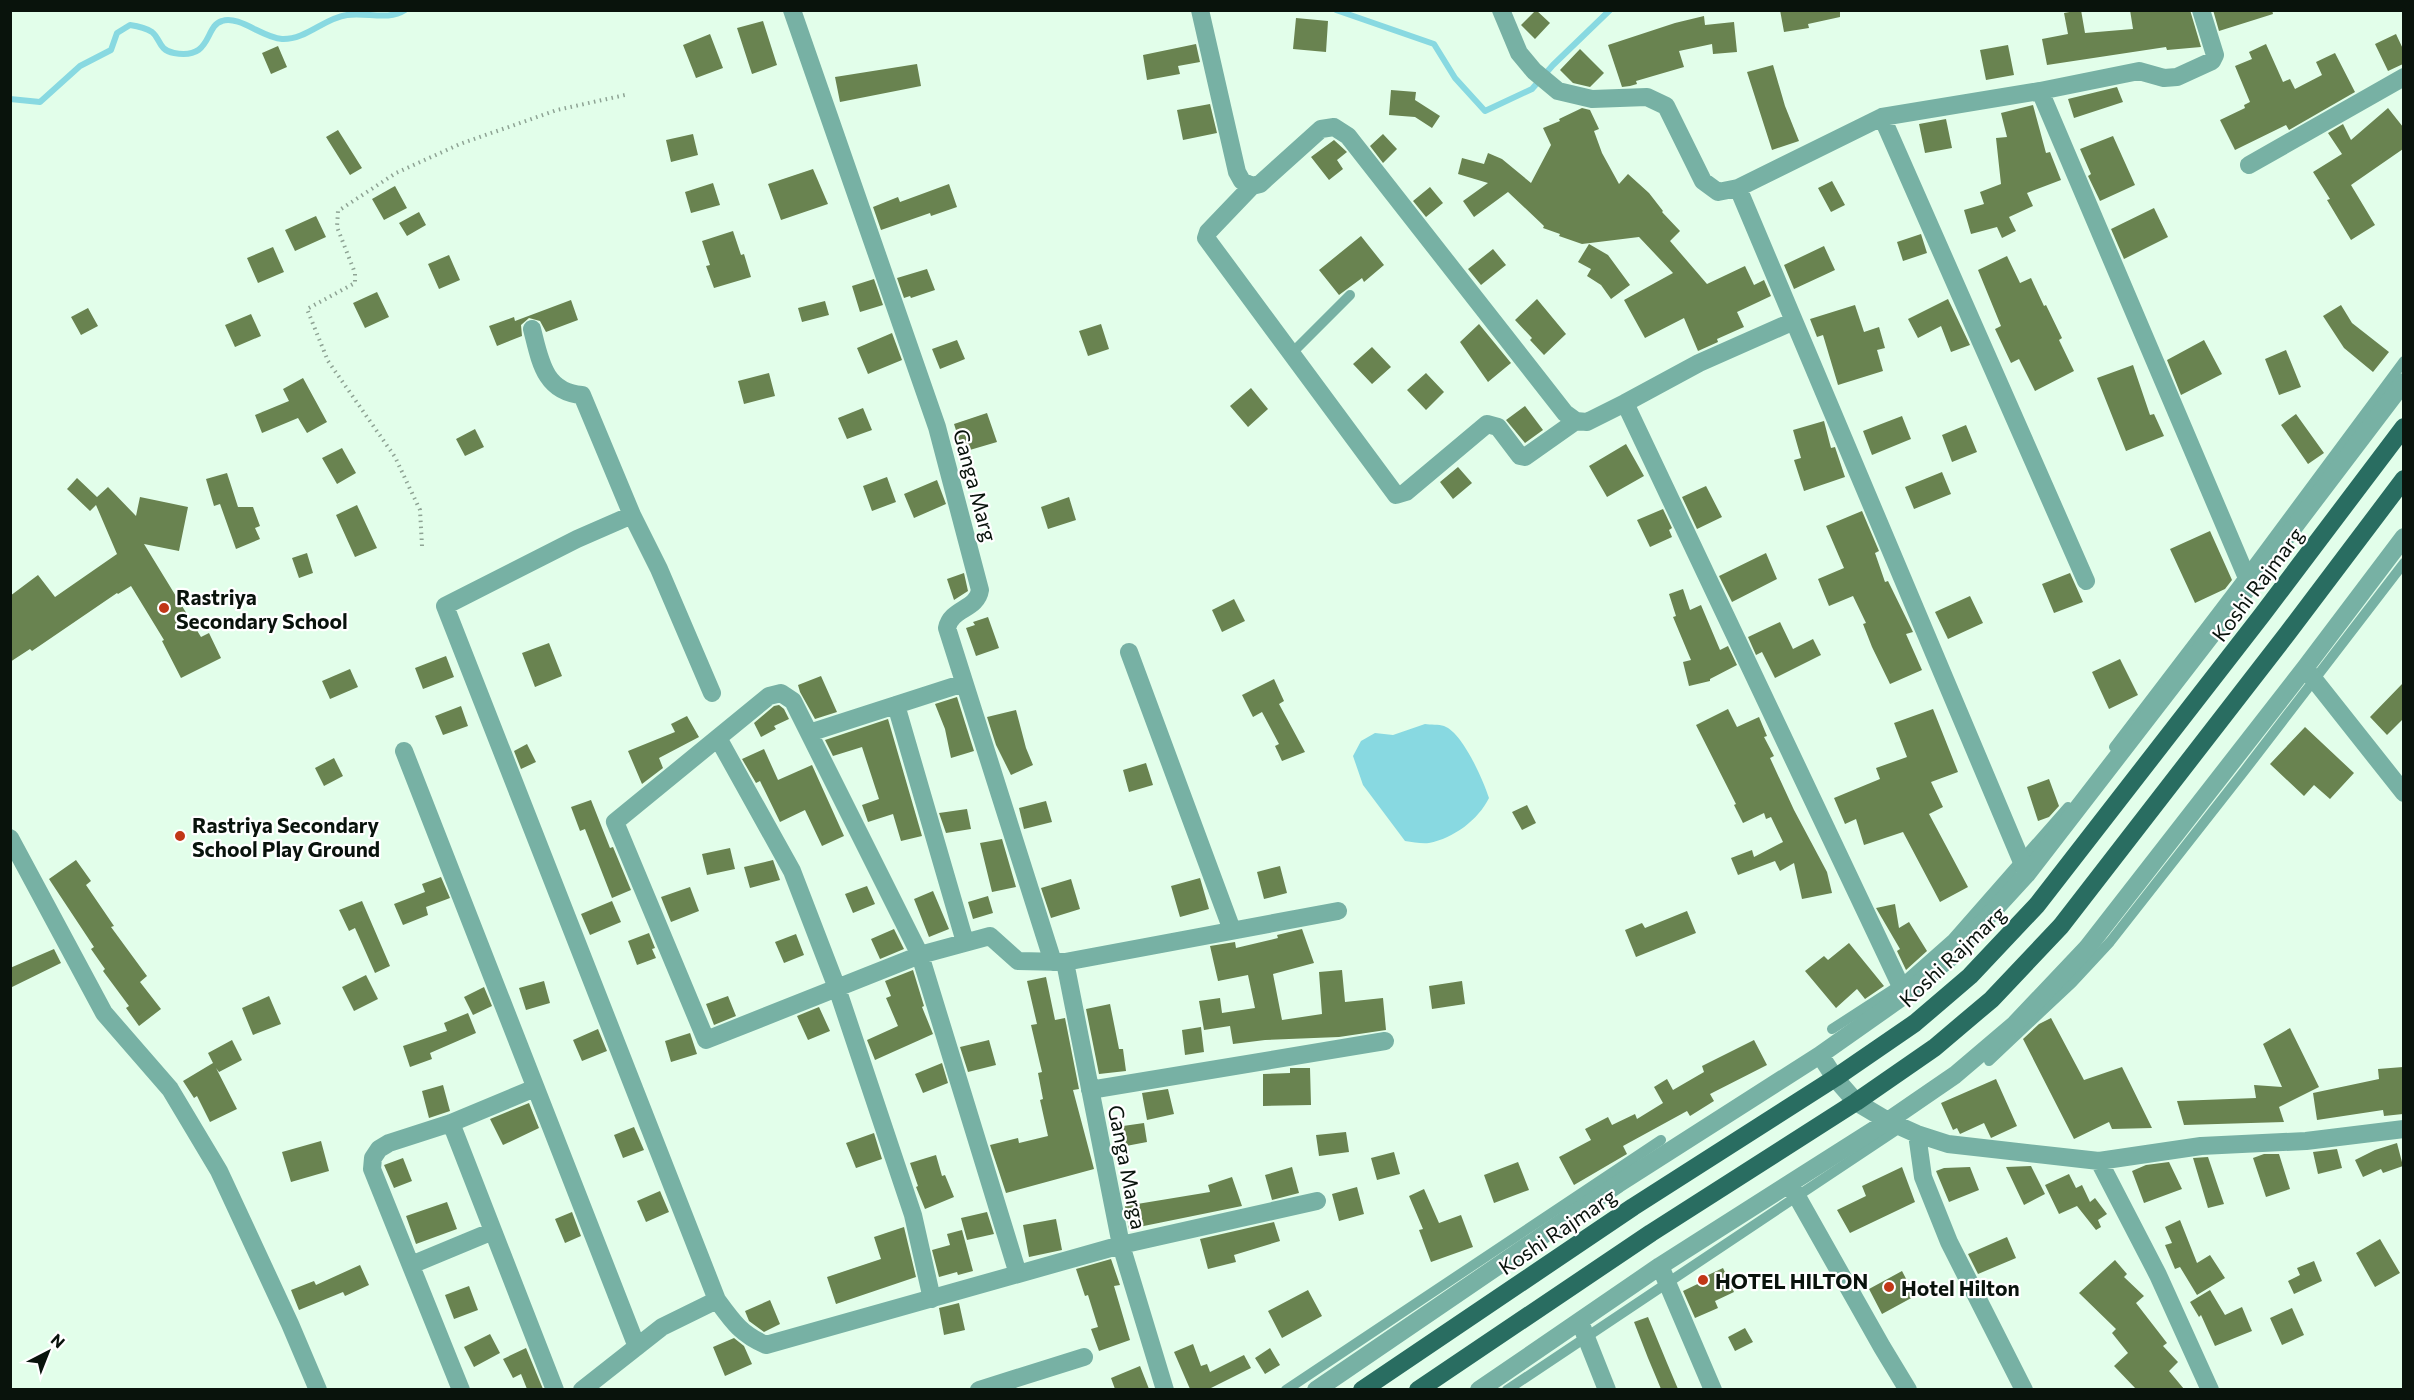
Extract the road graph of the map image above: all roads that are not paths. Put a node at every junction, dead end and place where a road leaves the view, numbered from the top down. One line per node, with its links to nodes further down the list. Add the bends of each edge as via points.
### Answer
1 (792, 10): 28 (street, Ganga Marg, via 937,427 980,590 976,602 955,614 947,628)
2 (1200, 10): 9 (street, via 1237,172 1242,181)
3 (1501, 10): 10 (street, via 1519,53 1558,91 1592,99 1647,97 1666,106 1703,182 1718,192)
4 (2201, 10): 6 (street, via 2215,55 2212,62 2177,77 2164,78 2139,71)
5 (2403, 77): 8 (street)
6 (2040, 91): 7 (street); 24 (street)
7 (1882, 117): 10 (street); 25 (street)
8 (2249, 165)
9 (1252, 186): 14 (street, via 1206,238); 18 (street, via 1268,178 1321,129 1334,127 1348,136 1565,413)
10 (1738, 188): 12 (street)
11 (1350, 295): 14 (lane)
12 (1794, 321): 17 (street, via 1699,363); 36 (street)
13 (532, 329): 21 (street, via 549,381 568,394 582,395)
14 (1292, 354): 18 (street, via 1396,495 1406,492 1487,424 1498,427 1525,458)
15 (2403, 361): 24 (lane)
16 (2403, 382): 24 (street)
17 (1625, 403): 18 (street, via 1587,422); 43 (street)
18 (1576, 421)
19 (2403, 427): 48 (main road, Koshi Rajmarg, via 2037,905 1954,990 1915,1023)
20 (2403, 479): 51 (main road, via 2061,926 1992,999 1934,1048)
21 (632, 515): 29 (street); 65 (street, via 445,606)
22 (2403, 537): 27 (street)
23 (2403, 563): 27 (lane)
24 (2248, 580): 36 (street)
25 (2086, 581)
26 (1129, 652): 38 (street)
27 (2310, 674): 34 (street); 47 (lane, via 2110,942); 53 (street, via 2087,948 2015,1024)
28 (964, 683): 30 (street); 41 (street, Ganga Marg)
29 (712, 693)
30 (896, 705): 31 (street); 39 (street)
31 (809, 733): 32 (street, via 793,701 781,693 769,696); 40 (street)
32 (718, 738): 42 (street, via 792,871); 42 (street, via 615,822 706,1040)
33 (404, 751): 49 (street)
34 (2403, 793)
35 (10, 838): 70 (street, via 104,1013 170,1089 219,1171)
36 (2024, 867): 43 (street, via 1951,957)
37 (1338, 911): 38 (street)
38 (1232, 930): 41 (street)
39 (965, 942): 40 (street); 41 (street, via 990,936 1018,961)
40 (920, 956): 42 (street); 62 (street)
41 (1059, 962): 50 (street, Ganga Marga)
42 (837, 988): 64 (street, via 912,1215)
43 (1903, 990): 44 (lane); 46 (street)
44 (1832, 1029)
45 (1386, 1041): 50 (street)
46 (1820, 1055): 48 (street); 77 (street, via 1618,1184)
47 (1989, 1061)
48 (1835, 1078): 51 (street); 78 (main road, Koshi Rajmarg, via 1633,1207)
49 (535, 1088): 52 (street); 67 (street)
50 (1090, 1090): 60 (street, Ganga Marga)
51 (1856, 1102): 53 (street); 79 (main road)
52 (451, 1124): 59 (street); 61 (street, via 389,1143 373,1158 372,1168)
53 (1902, 1127): 56 (street, via 1948,1144); 57 (street); 83 (street, via 1949,1242)
54 (2403, 1129): 56 (street, via 2306,1142 2201,1146)
55 (1661, 1140): 76 (lane)
56 (2099, 1161): 84 (street, via 2158,1275)
57 (1794, 1190): 63 (street); 82 (street)
58 (1317, 1201): 60 (street)
59 (493, 1231): 61 (street); 72 (street)
60 (1121, 1245): 62 (street); 75 (street, Ganga Marga)
61 (411, 1265): 71 (street)
62 (1018, 1274): 64 (street)
63 (1664, 1274): 66 (street); 81 (street)
64 (932, 1299): 65 (street, via 766,1346 737,1328)
65 (717, 1300): 67 (street, via 662,1327)
66 (1583, 1330): 69 (street); 80 (street)
67 (637, 1347): 73 (street)
68 (1084, 1357): 74 (street)
69 (1492, 1388)
70 (318, 1389)
71 (461, 1389)
72 (555, 1389)
73 (582, 1389)
74 (979, 1389)
75 (1165, 1389)
76 (1286, 1389)
77 (1316, 1389)
78 (1362, 1389)
79 (1418, 1389)
80 (1607, 1389)
81 (1713, 1389)
82 (1908, 1389)
83 (2024, 1389)
84 (2210, 1389)

